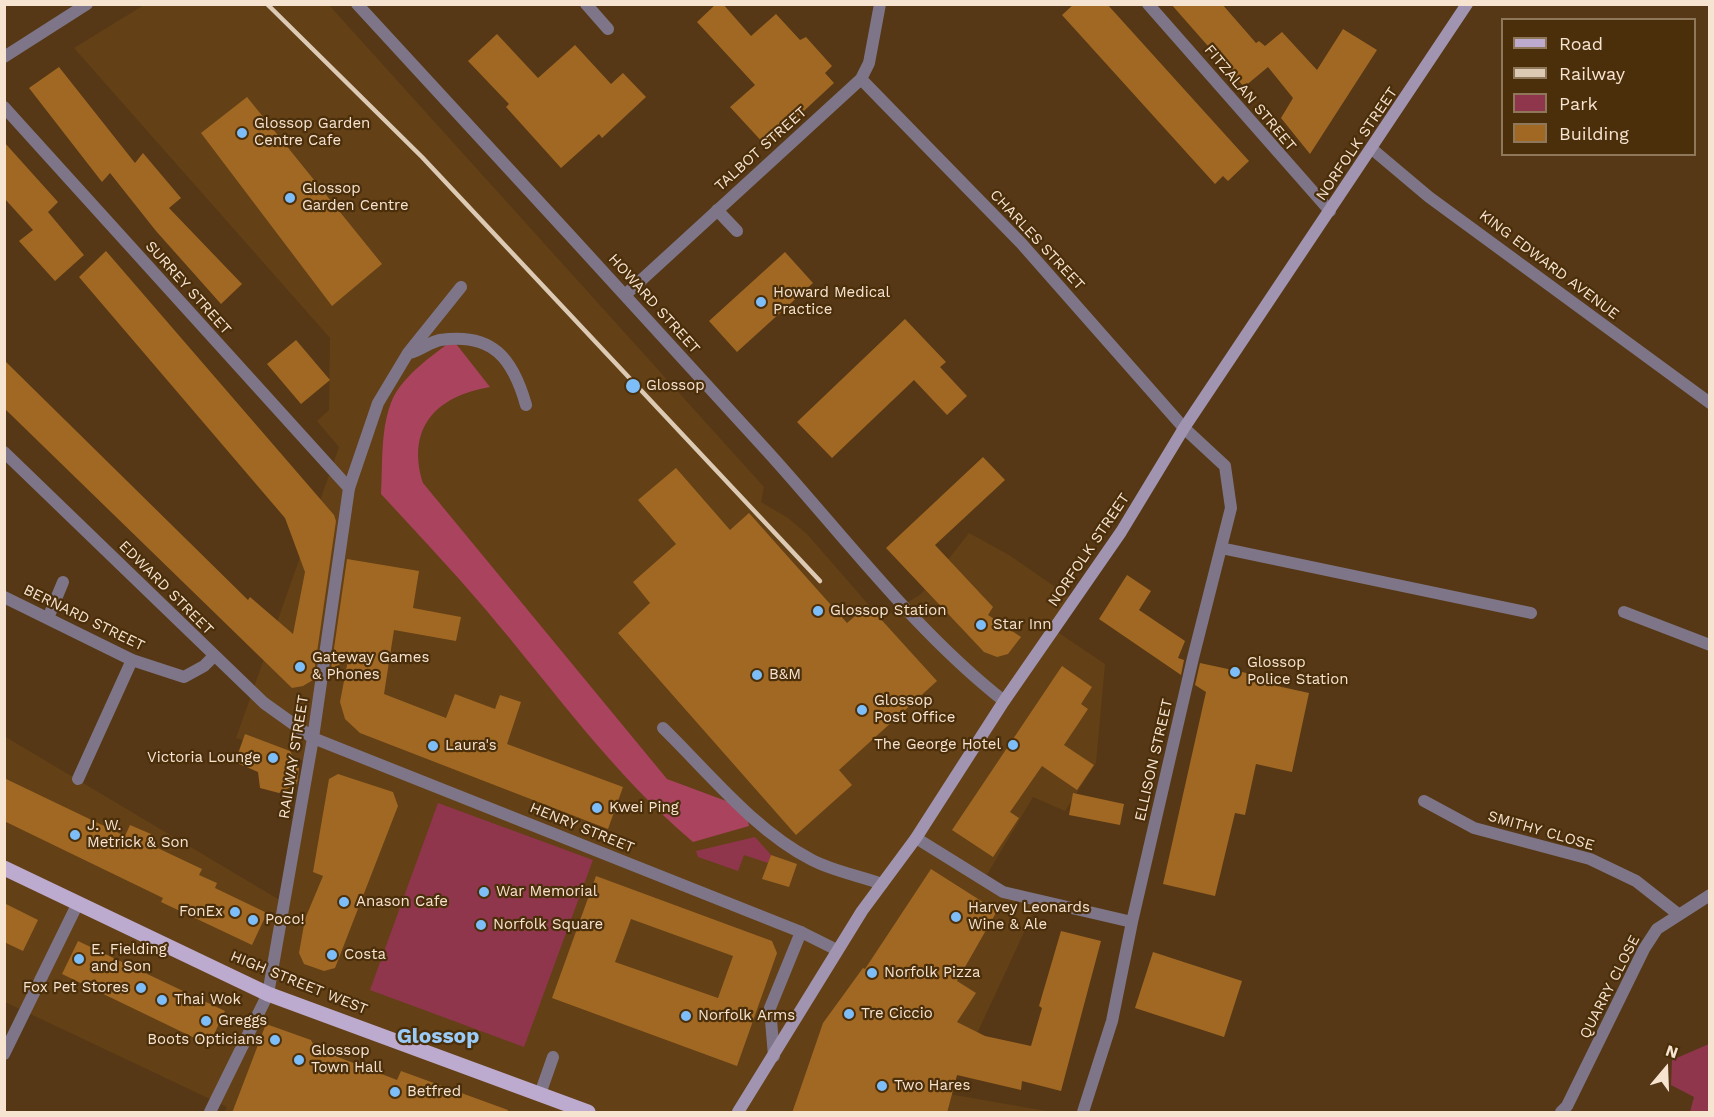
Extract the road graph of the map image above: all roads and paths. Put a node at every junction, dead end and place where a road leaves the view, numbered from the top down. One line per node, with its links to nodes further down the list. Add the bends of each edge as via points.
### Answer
1 (87, 4): 8 (street)
2 (357, 4): 16 (street, HOWARD STREET)
3 (586, 4): 7 (street)
4 (880, 4): 9 (street, TALBOT STREET, via 870,63)
5 (1148, 4): 13 (street, FITZALAN STREET)
6 (1467, 4): 11 (main road, NORFOLK STREET)
7 (608, 28)
8 (4, 57)
9 (861, 79): 12 (street, TALBOT STREET); 20 (street, CHARLES STREET, via 1021,243)
10 (4, 107): 22 (street, SURREY STREET)
11 (1372, 149): 13 (main road, NORFOLK STREET); 18 (street, KING EDWARD AVENUE, via 1429,196)
12 (717, 210): 14 (street); 16 (street, TALBOT STREET)
13 (1330, 211): 20 (main road, NORFOLK STREET)
14 (736, 231)
15 (461, 286): 17 (street, RAILWAY STREET)
16 (625, 295): 32 (street, HOWARD STREET, via 897,598 969,674)
17 (408, 353): 19 (street, via 439,340 470,339 502,353 517,375); 22 (street, RAILWAY STREET, via 378,403)
18 (1710, 403)
19 (526, 405)
20 (1184, 428): 23 (street, ELLISON STREET, via 1225,466 1231,508); 32 (main road, NORFOLK STREET, via 1121,532)
21 (4, 452): 30 (street, EDWARD STREET)
22 (349, 488): 34 (street, RAILWAY STREET)
23 (1221, 548): 27 (street); 43 (street, ELLISON STREET)
24 (63, 582): 28 (street)
25 (4, 597): 28 (street, BERNARD STREET)
26 (1624, 612): 29 (street)
27 (1531, 613)
28 (48, 618): 31 (street, BERNARD STREET)
29 (1710, 645)
30 (214, 656): 31 (street, BERNARD STREET, via 184,677); 34 (street, EDWARD STREET, via 264,703)
31 (132, 660): 35 (street)
32 (1004, 701): 37 (main road, NORFOLK STREET)
33 (663, 728): 39 (street, via 758,820 813,860)
34 (313, 738): 44 (street, HENRY STREET); 46 (street, RAILWAY STREET)
35 (78, 779)
36 (1424, 801): 42 (street, SMITHY CLOSE, via 1474,828 1590,859 1636,881)
37 (916, 838): 39 (main road, NORFOLK STREET); 43 (street, via 1003,892)
38 (4, 868): 41 (main road, HIGH STREET WEST)
39 (882, 884): 45 (main road, NORFOLK STREET)
40 (1710, 895): 42 (street, QUARRY CLOSE)
41 (78, 903): 46 (main road, HIGH STREET WEST); 47 (street)
42 (1678, 914): 55 (street, QUARRY CLOSE, via 1657,929 1644,949 1568,1106)
43 (1132, 922): 54 (street, ELLISON STREET, via 1112,1022)
44 (801, 932): 45 (street, HENRY STREET); 48 (street, via 770,1008)
45 (837, 950): 48 (main road, NORFOLK STREET)
46 (267, 994): 50 (main road, HIGH STREET WEST); 51 (street, RAILWAY STREET)
47 (4, 1054)
48 (774, 1056): 53 (main road, NORFOLK STREET)
49 (553, 1057): 50 (street)
50 (540, 1094): 52 (main road, HIGH STREET WEST)
51 (210, 1113)
52 (588, 1113)
53 (738, 1113)
54 (1083, 1113)
55 (1561, 1113)

